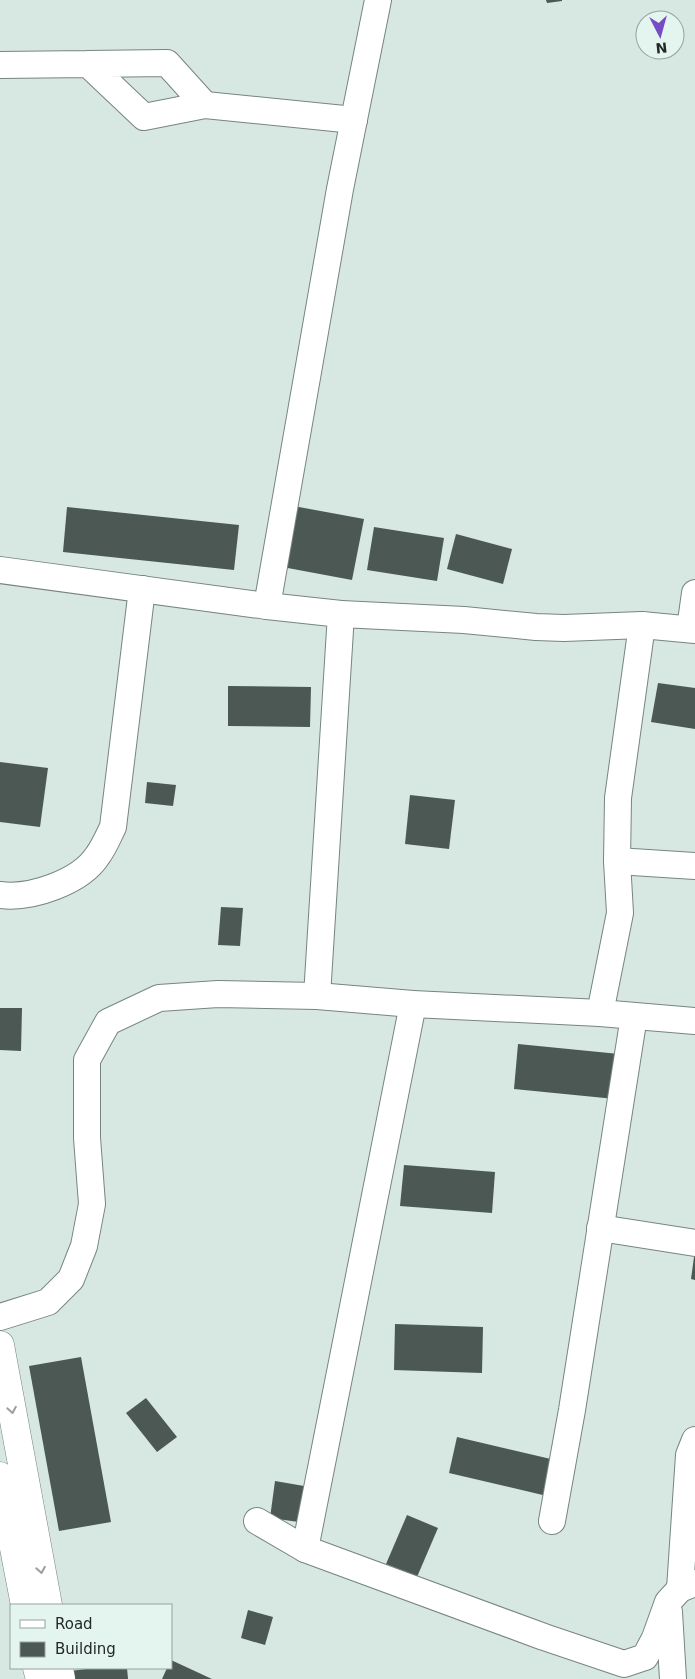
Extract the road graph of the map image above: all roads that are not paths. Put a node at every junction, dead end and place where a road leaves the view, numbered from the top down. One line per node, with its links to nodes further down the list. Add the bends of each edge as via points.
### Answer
1 (378, 0): 5 (street)
2 (0, 65): 3 (street)
3 (76, 65): 4 (street, via 167,63); 4 (street, via 144,117)
4 (205, 105): 5 (street)
5 (354, 120): 9 (street)
6 (0, 570): 7 (street)
7 (142, 589): 9 (street); 15 (street, via 113,828 98,857 73,878 46,890)
8 (695, 593): 12 (street)
9 (267, 606): 10 (street)
10 (341, 614): 11 (street, via 564,628); 16 (street)
11 (642, 625): 12 (street); 13 (street, via 618,798)
12 (692, 630)
13 (617, 861): 14 (street); 18 (street, via 620,913)
14 (695, 866)
15 (0, 895)
16 (317, 996): 17 (street); 23 (street, via 218,994 159,998 108,1022 87,1060 87,1138 92,1204 84,1246 71,1279 48,1302)
17 (412, 1004): 18 (street); 29 (street)
18 (600, 1013): 19 (street)
19 (634, 1016): 20 (street); 21 (street)
20 (695, 1021)
21 (600, 1228): 22 (street); 28 (street)
22 (695, 1244)
23 (0, 1317)
24 (0, 1345): 32 (highway, one-way to 32)
25 (695, 1440): 30 (street, via 689,1455)
26 (0, 1476): 31 (highway)
27 (257, 1521): 29 (street)
28 (552, 1521)
29 (305, 1549): 30 (street, via 624,1664 645,1658)
30 (681, 1591): 33 (street)
31 (25, 1604)
32 (48, 1604)
33 (673, 1679)

